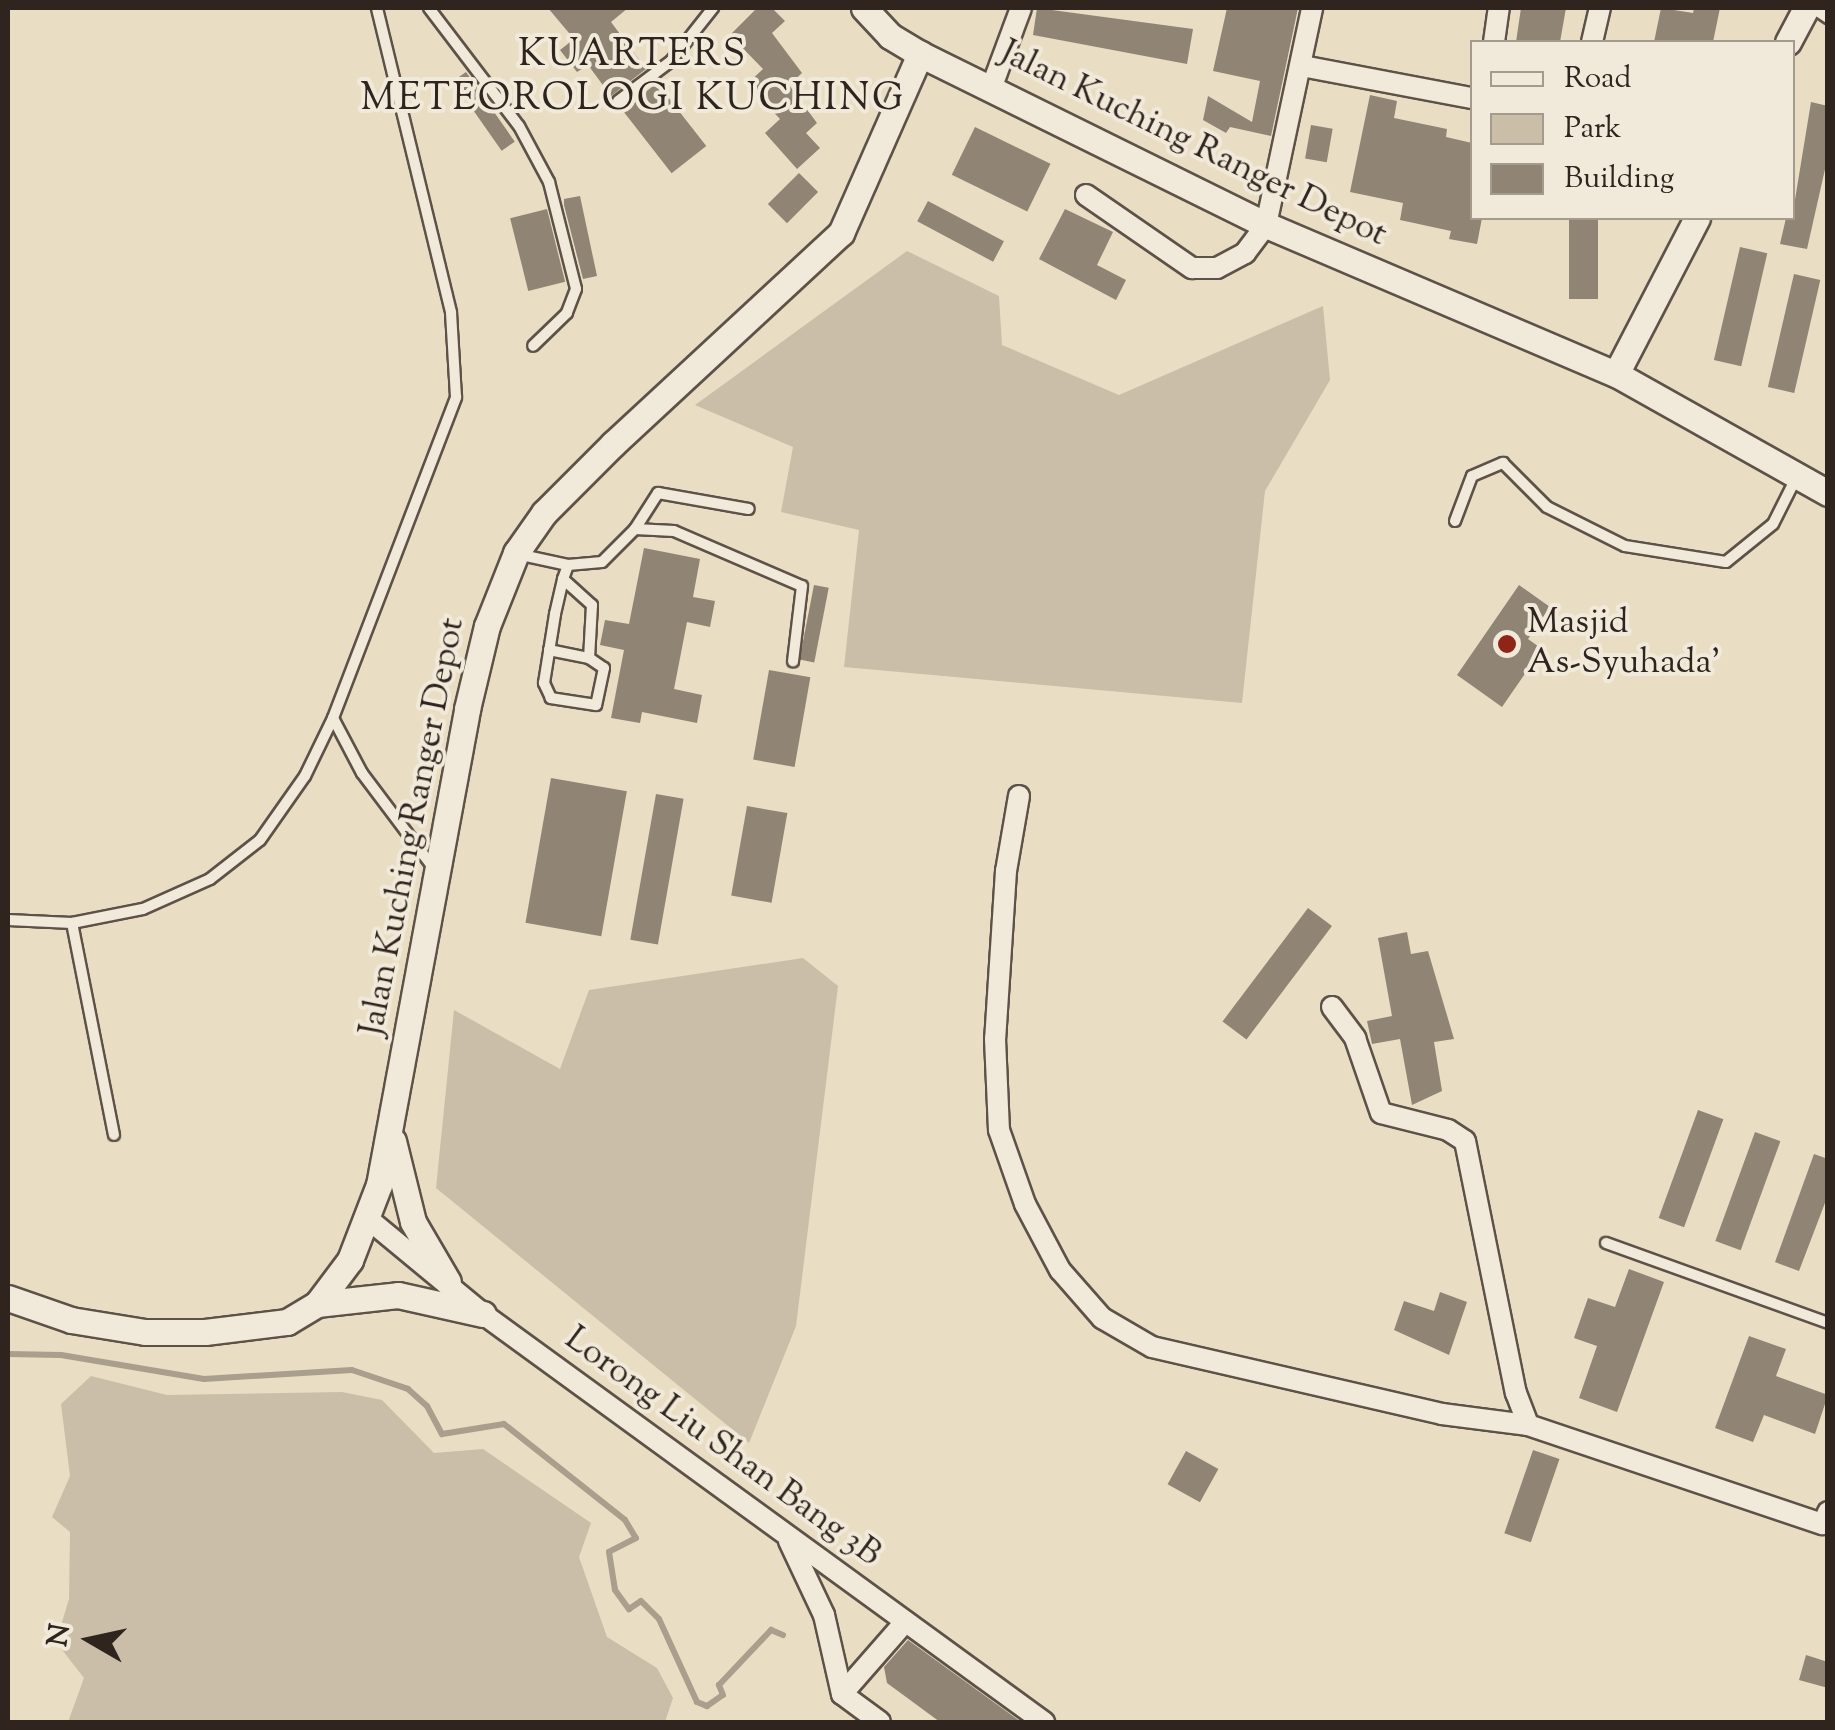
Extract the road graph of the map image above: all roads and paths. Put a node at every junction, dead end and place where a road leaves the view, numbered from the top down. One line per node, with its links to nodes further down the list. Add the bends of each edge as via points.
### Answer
1 (377, 8): 35 (lane, via 451,312 456,397)
2 (429, 8): 22 (lane, via 519,126 549,182 576,289 567,312)
3 (714, 8): 18 (lane, via 672,61)
4 (864, 8): 14 (street, via 890,36)
5 (1021, 8): 16 (street)
6 (1312, 8): 15 (street)
7 (1499, 8): 11 (street)
8 (1600, 8): 12 (street)
9 (1814, 8): 10 (lane); 13 (street)
10 (1828, 18)
11 (1494, 40)
12 (1592, 40)
13 (1790, 40)
14 (920, 54): 16 (street, Jalan Kuching Ranger Depot); 29 (street, Jalan Kuching Ranger Depot, via 840,233 613,444 544,513)
15 (1302, 66): 17 (street); 21 (street)
16 (992, 86): 21 (street, Jalan Kuching Ranger Depot)
17 (1470, 98)
18 (618, 101)
19 (1086, 194): 21 (street, via 1192,268 1217,268 1245,253)
20 (1696, 220): 23 (street)
21 (1266, 225): 23 (street, Jalan Kuching Ranger Depot)
22 (533, 346)
23 (1616, 374): 24 (street, Jalan Kuching Ranger Depot)
24 (1797, 475): 25 (street, Jalan Kuching Ranger Depot); 27 (lane, via 1774,524 1726,562 1625,546 1548,506 1504,464 1472,476)
25 (1828, 493)
26 (749, 509): 28 (lane, via 674,491 658,494)
27 (1455, 520)
28 (634, 529): 30 (lane, via 602,562); 34 (lane, via 674,531 802,586)
29 (516, 554): 30 (lane); 37 (street, Jalan Kuching Ranger Depot, via 487,626)
30 (568, 566): 31 (lane)
31 (563, 578): 32 (lane); 33 (lane, via 592,605)
32 (549, 650): 33 (lane); 33 (lane, via 546,692 587,705 599,700 604,668)
33 (590, 658)
34 (793, 661)
35 (333, 718): 37 (lane, via 362,773); 39 (lane, via 305,776 260,840 210,879 143,909)
36 (1020, 796): 50 (street, via 1006,871 996,1040 999,1130 1025,1204 1060,1270 1102,1318 1152,1346 1425,1410)
37 (437, 872): 41 (street, Jalan Kuching Ranger Depot)
38 (8, 920): 39 (lane)
39 (72, 922): 42 (lane)
40 (1332, 1007): 50 (street, via 1354,1038 1381,1113 1448,1130 1464,1141)
41 (390, 1126): 43 (street, Jalan Kuching Ranger Depot); 45 (street, via 413,1222)
42 (114, 1135)
43 (367, 1218): 45 (street, Lorong Liu Shan Bang 3B); 47 (street, Jalan Kuching Ranger Depot, via 350,1260)
44 (1606, 1243): 49 (lane)
45 (448, 1282): 48 (street, Lorong Liu Shan Bang 3B)
46 (8, 1298): 47 (street, via 42,1314 145,1332 286,1322)
47 (317, 1304): 48 (street, via 398,1294)
48 (483, 1314): 52 (street, Lorong Liu Shan Bang 3B)
49 (1828, 1323)
50 (1528, 1424): 51 (street, via 1823,1524)
51 (1828, 1512)
52 (786, 1535): 53 (street, Lorong Liu Shan Bang 3B); 54 (street, via 824,1615)
53 (906, 1622): 54 (street); 56 (street, Lorong Liu Shan Bang 3B)
54 (842, 1694): 55 (street)
55 (880, 1722)
56 (1044, 1722)

